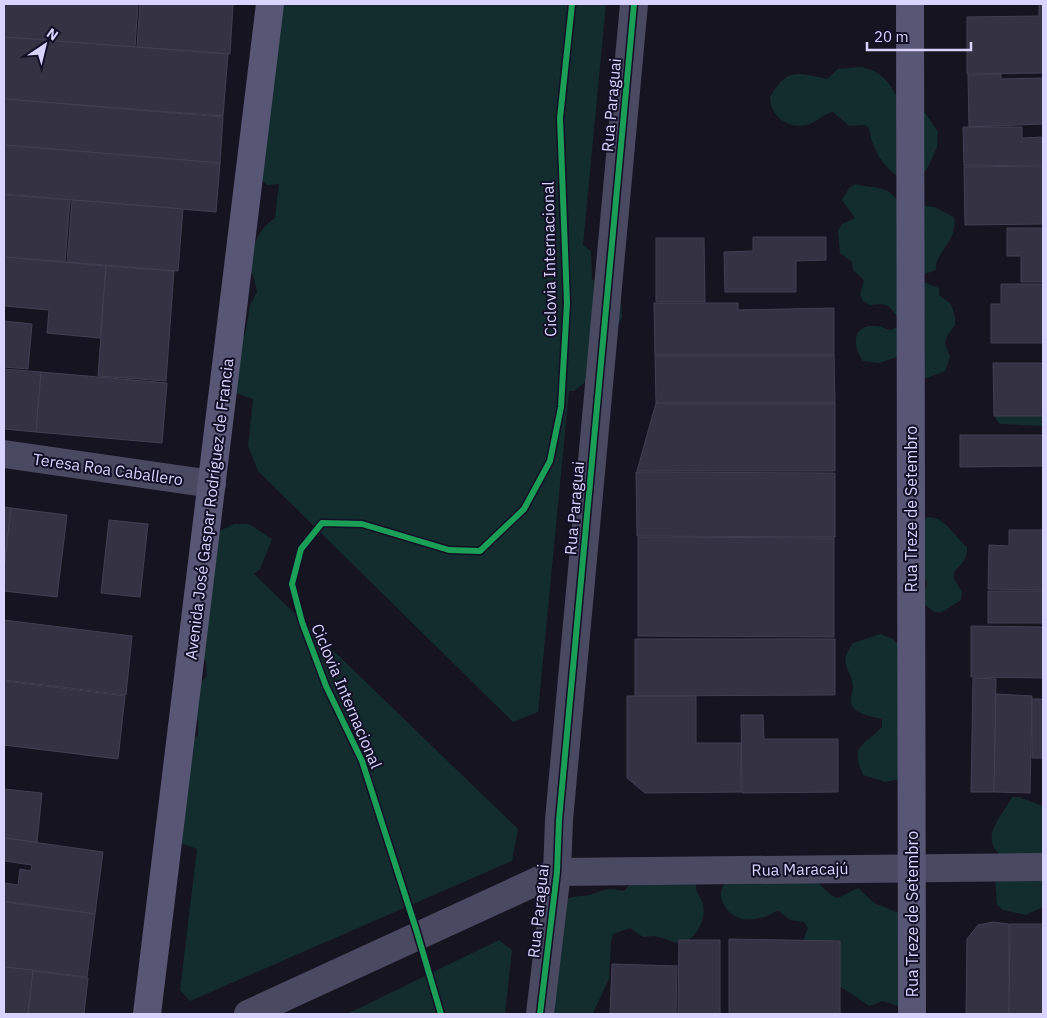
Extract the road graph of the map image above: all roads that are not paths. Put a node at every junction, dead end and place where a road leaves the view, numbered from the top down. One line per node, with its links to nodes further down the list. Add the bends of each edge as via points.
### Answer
1 (270, 4): 5 (main road, Avenida José Gaspar Rodríguez de Francia)
2 (634, 4): 8 (street, Rua Paraguai, via 559,820)
3 (910, 4): 6 (main road, Rua Treze de Setembro)
4 (4, 454): 5 (street, Teresa Roa Caballero)
5 (212, 484): 9 (main road, Avenida José Gaspar Rodríguez de Francia)
6 (912, 867): 7 (street, Rua Maracajú); 8 (street, Rua Maracajú); 12 (main road, Rua Treze de Setembro)
7 (1043, 867)
8 (557, 872): 10 (street); 11 (street, Rua Paraguai)
9 (147, 1014)
10 (248, 1014)
11 (540, 1014)
12 (912, 1014)

